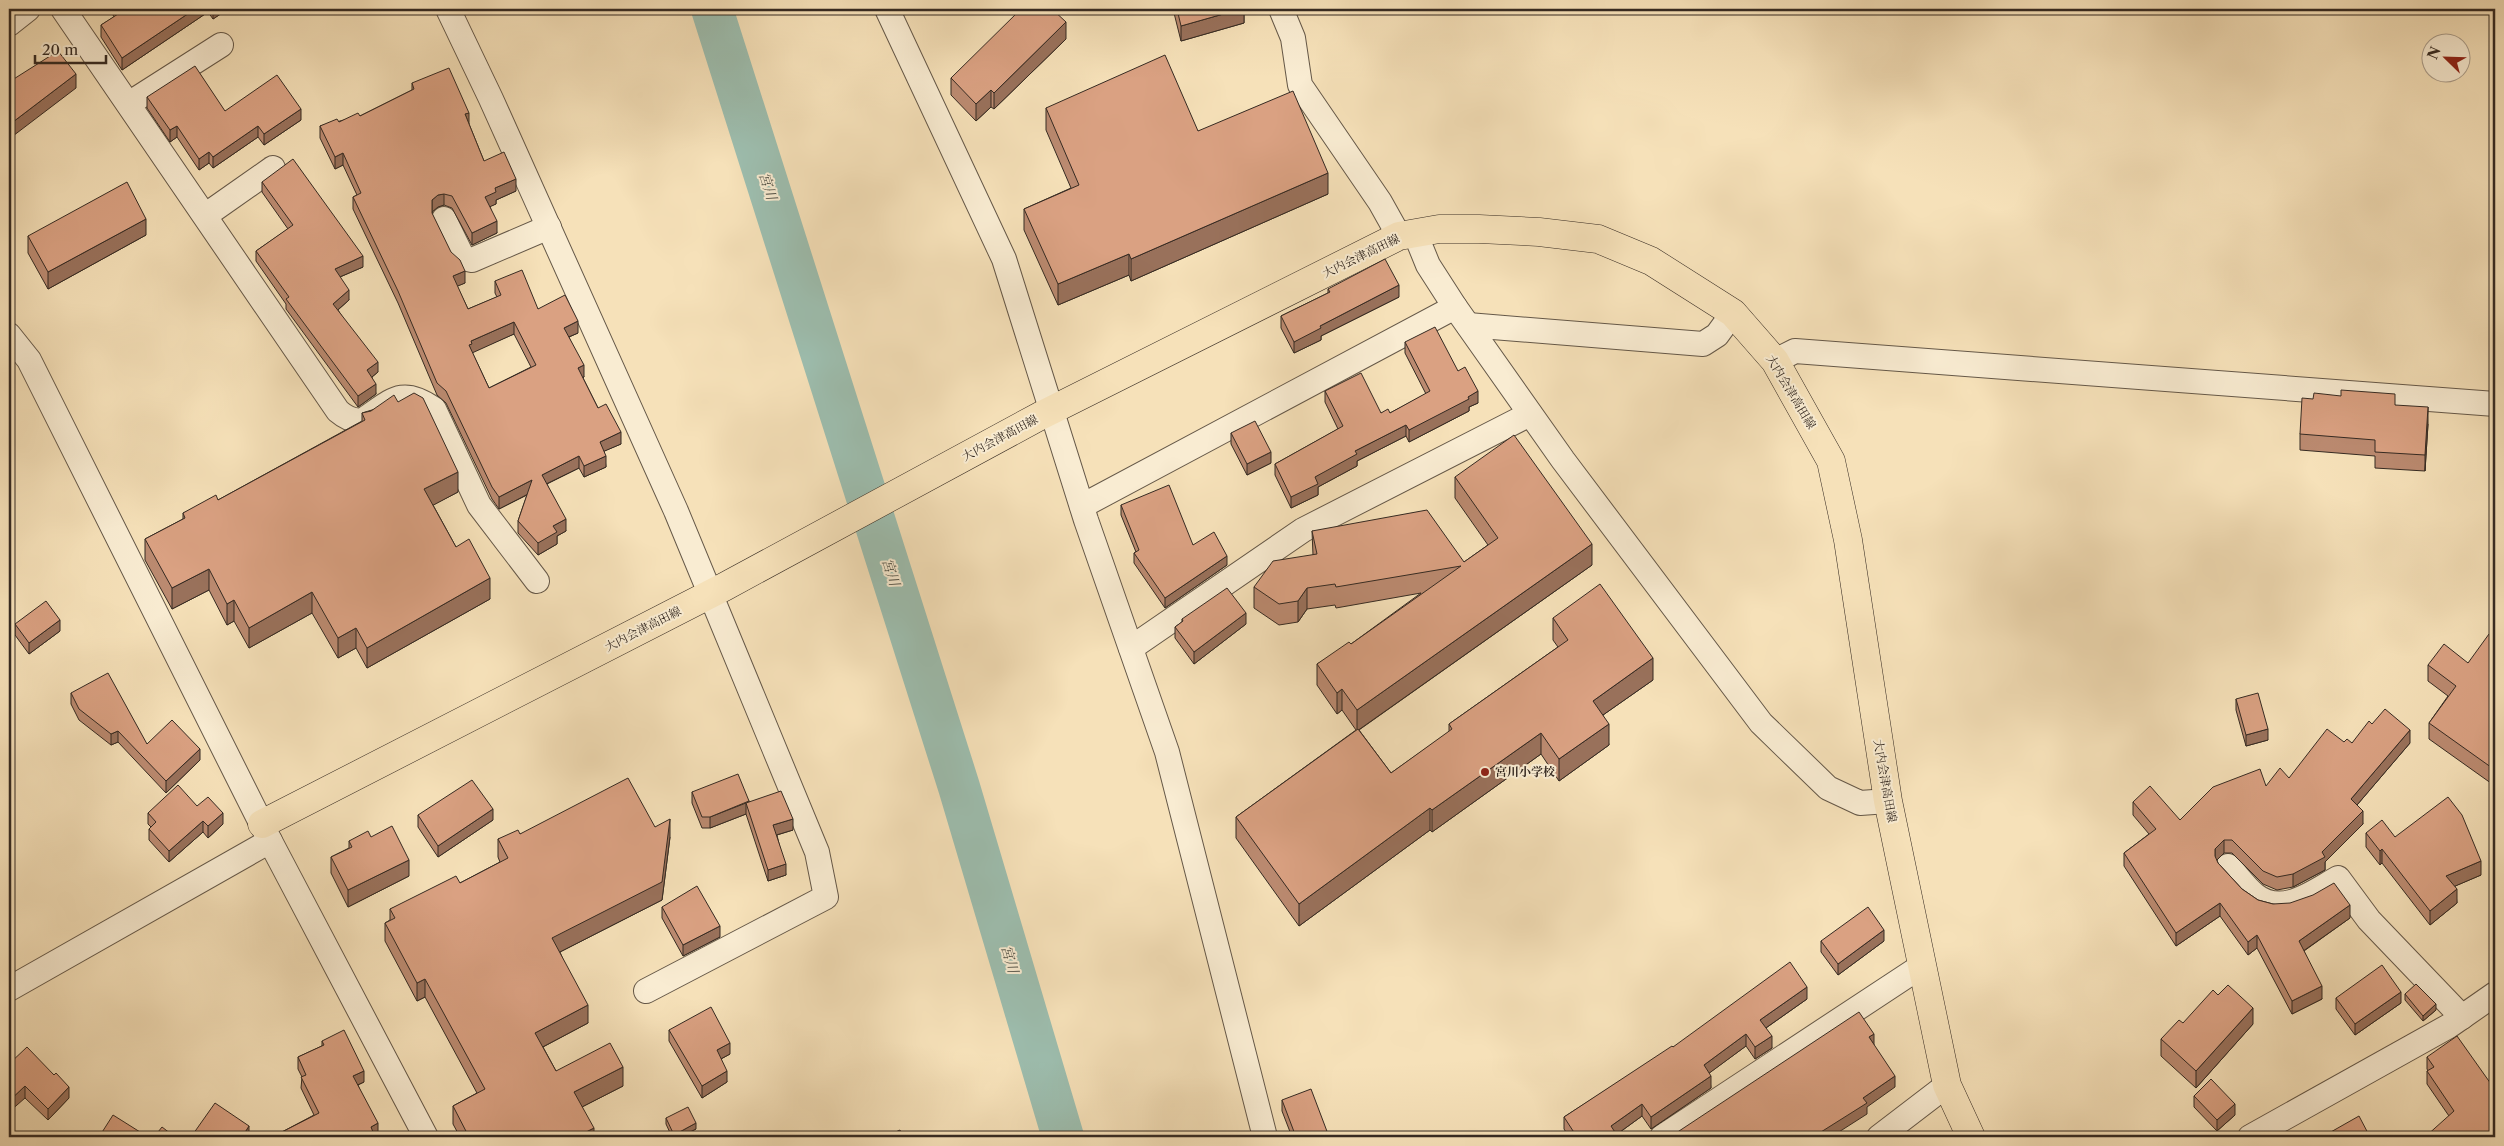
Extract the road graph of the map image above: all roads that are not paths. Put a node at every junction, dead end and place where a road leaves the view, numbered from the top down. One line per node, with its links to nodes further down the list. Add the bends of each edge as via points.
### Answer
1 (28, 9): 6 (street)
2 (63, 9): 8 (street)
3 (448, 9): 12 (street)
4 (887, 9): 19 (street, via 1004,259)
5 (1281, 9): 13 (street, via 1293,38 1300,85 1380,202)
6 (9, 24)
7 (221, 45): 8 (street)
8 (130, 104): 10 (street)
9 (273, 168): 10 (street)
10 (206, 215): 22 (street, via 338,412 357,421 363,420 397,398 409,396 434,409 479,505)
11 (444, 219): 12 (street, via 463,258 472,260)
12 (549, 226): 23 (street, via 676,511)
13 (1407, 235): 14 (main road, 大内会津高田線, via 1439,229 1479,229 1598,239 1651,261); 15 (street); 19 (main road, 大内会津高田線)
14 (1733, 314): 15 (street, via 1717,335 1703,344); 17 (main road, 大内会津高田線)
15 (1462, 316): 20 (street); 21 (street)
16 (9, 335): 26 (street, via 29,360)
17 (1775, 361): 18 (street, via 1795,351); 25 (main road, 大内会津高田線, via 1831,461 1848,540)
18 (2495, 404)
19 (1046, 414): 21 (street); 23 (main road, 大内会津高田線)
20 (1530, 414): 24 (street, via 1303,530); 25 (street, via 1761,723 1828,788 1860,803)
21 (1082, 506): 24 (street)
22 (537, 581)
23 (717, 591): 26 (main road, 大内会津高田線); 30 (street, via 817,852 826,897)
24 (1131, 648): 35 (street, via 1167,752)
25 (1888, 801): 28 (main road, 大内会津高田線)
26 (266, 833): 29 (street); 34 (street)
27 (2228, 866): 32 (street, via 2255,895 2279,904 2294,902 2338,878 2369,920)
28 (1923, 965): 33 (main road, 大内会津高田線); 36 (street)
29 (9, 989)
30 (646, 991)
31 (2493, 1001): 32 (street)
32 (2462, 1017): 39 (street)
33 (1947, 1085): 37 (street); 38 (main road, 大内会津高田線)
34 (426, 1137)
35 (1265, 1137)
36 (1662, 1137)
37 (1880, 1137)
38 (1971, 1137)
39 (2250, 1137)

